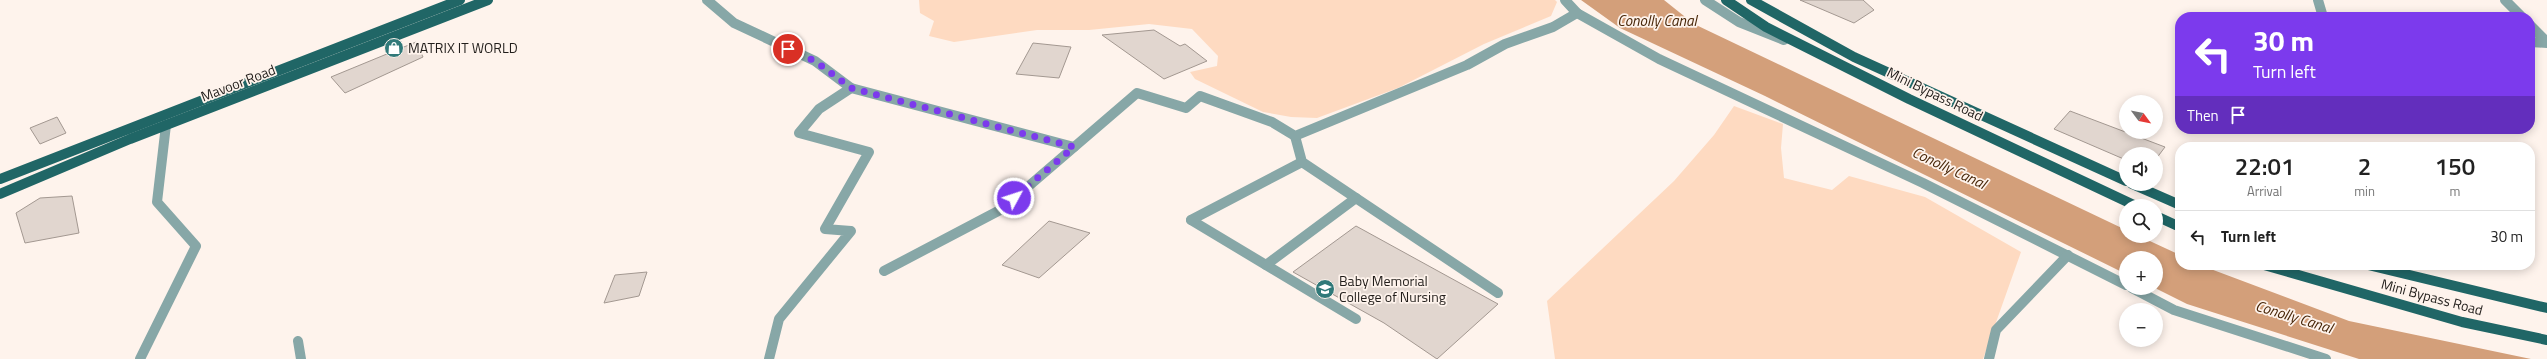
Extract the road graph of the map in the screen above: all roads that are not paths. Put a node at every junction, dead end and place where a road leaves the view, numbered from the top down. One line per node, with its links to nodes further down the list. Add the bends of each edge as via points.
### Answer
1 (460, 0): 23 (main road, Mavoor Road)
2 (488, 0): 18 (main road, Mavoor Road)
3 (707, 0): 17 (street, via 734,23 815,61)
4 (1565, 0): 12 (street)
5 (1705, 0): 16 (street, via 1739,22)
6 (1726, 0): 16 (main road, Mini Bypass Road, via 1766,27)
7 (1751, 0): 22 (main road, Mini Bypass Road, via 1854,56)
8 (2318, 0): 10 (street)
9 (2505, 0): 11 (street)
10 (2322, 12)
11 (2517, 12)
12 (1577, 13): 19 (street, via 1552,27 1504,44 1467,65); 31 (street, via 1655,58 1800,124)
13 (2535, 30): 15 (street)
14 (2535, 42): 15 (street)
15 (2547, 43)
16 (1827, 57): 27 (main road, Mini Bypass Road, via 1909,99)
17 (851, 88): 20 (street); 45 (street, via 819,109 799,133 869,152 826,229 851,231 779,318)
18 (166, 125): 25 (main road, Mavoor Road); 43 (street, via 157,202 196,246)
19 (1295, 136): 20 (street, via 1272,122 1231,105 1200,96 1186,108 1137,93); 21 (street)
20 (1074, 147): 35 (street, via 1002,209)
21 (1302, 162): 26 (street); 32 (street, via 1191,220)
22 (2119, 178)
23 (0, 179)
24 (2148, 191): 28 (main road)
25 (0, 194)
26 (1356, 198): 32 (street); 37 (street)
27 (2121, 199)
28 (2175, 203)
29 (2163, 219): 30 (main road)
30 (2175, 225)
31 (2068, 255): 36 (street); 46 (street, via 1996,330)
32 (1266, 265): 40 (street)
33 (2281, 270): 41 (main road, Mini Bypass Road, via 2462,322)
34 (2387, 270): 39 (main road, Mini Bypass Road)
35 (884, 272)
36 (2119, 281)
37 (1498, 293)
38 (2145, 295): 47 (street, via 2174,310)
39 (2547, 308)
40 (1356, 319)
41 (2547, 340)
42 (298, 341): 44 (street)
43 (140, 359)
44 (301, 359)
45 (769, 359)
46 (1990, 359)
47 (2326, 359)

